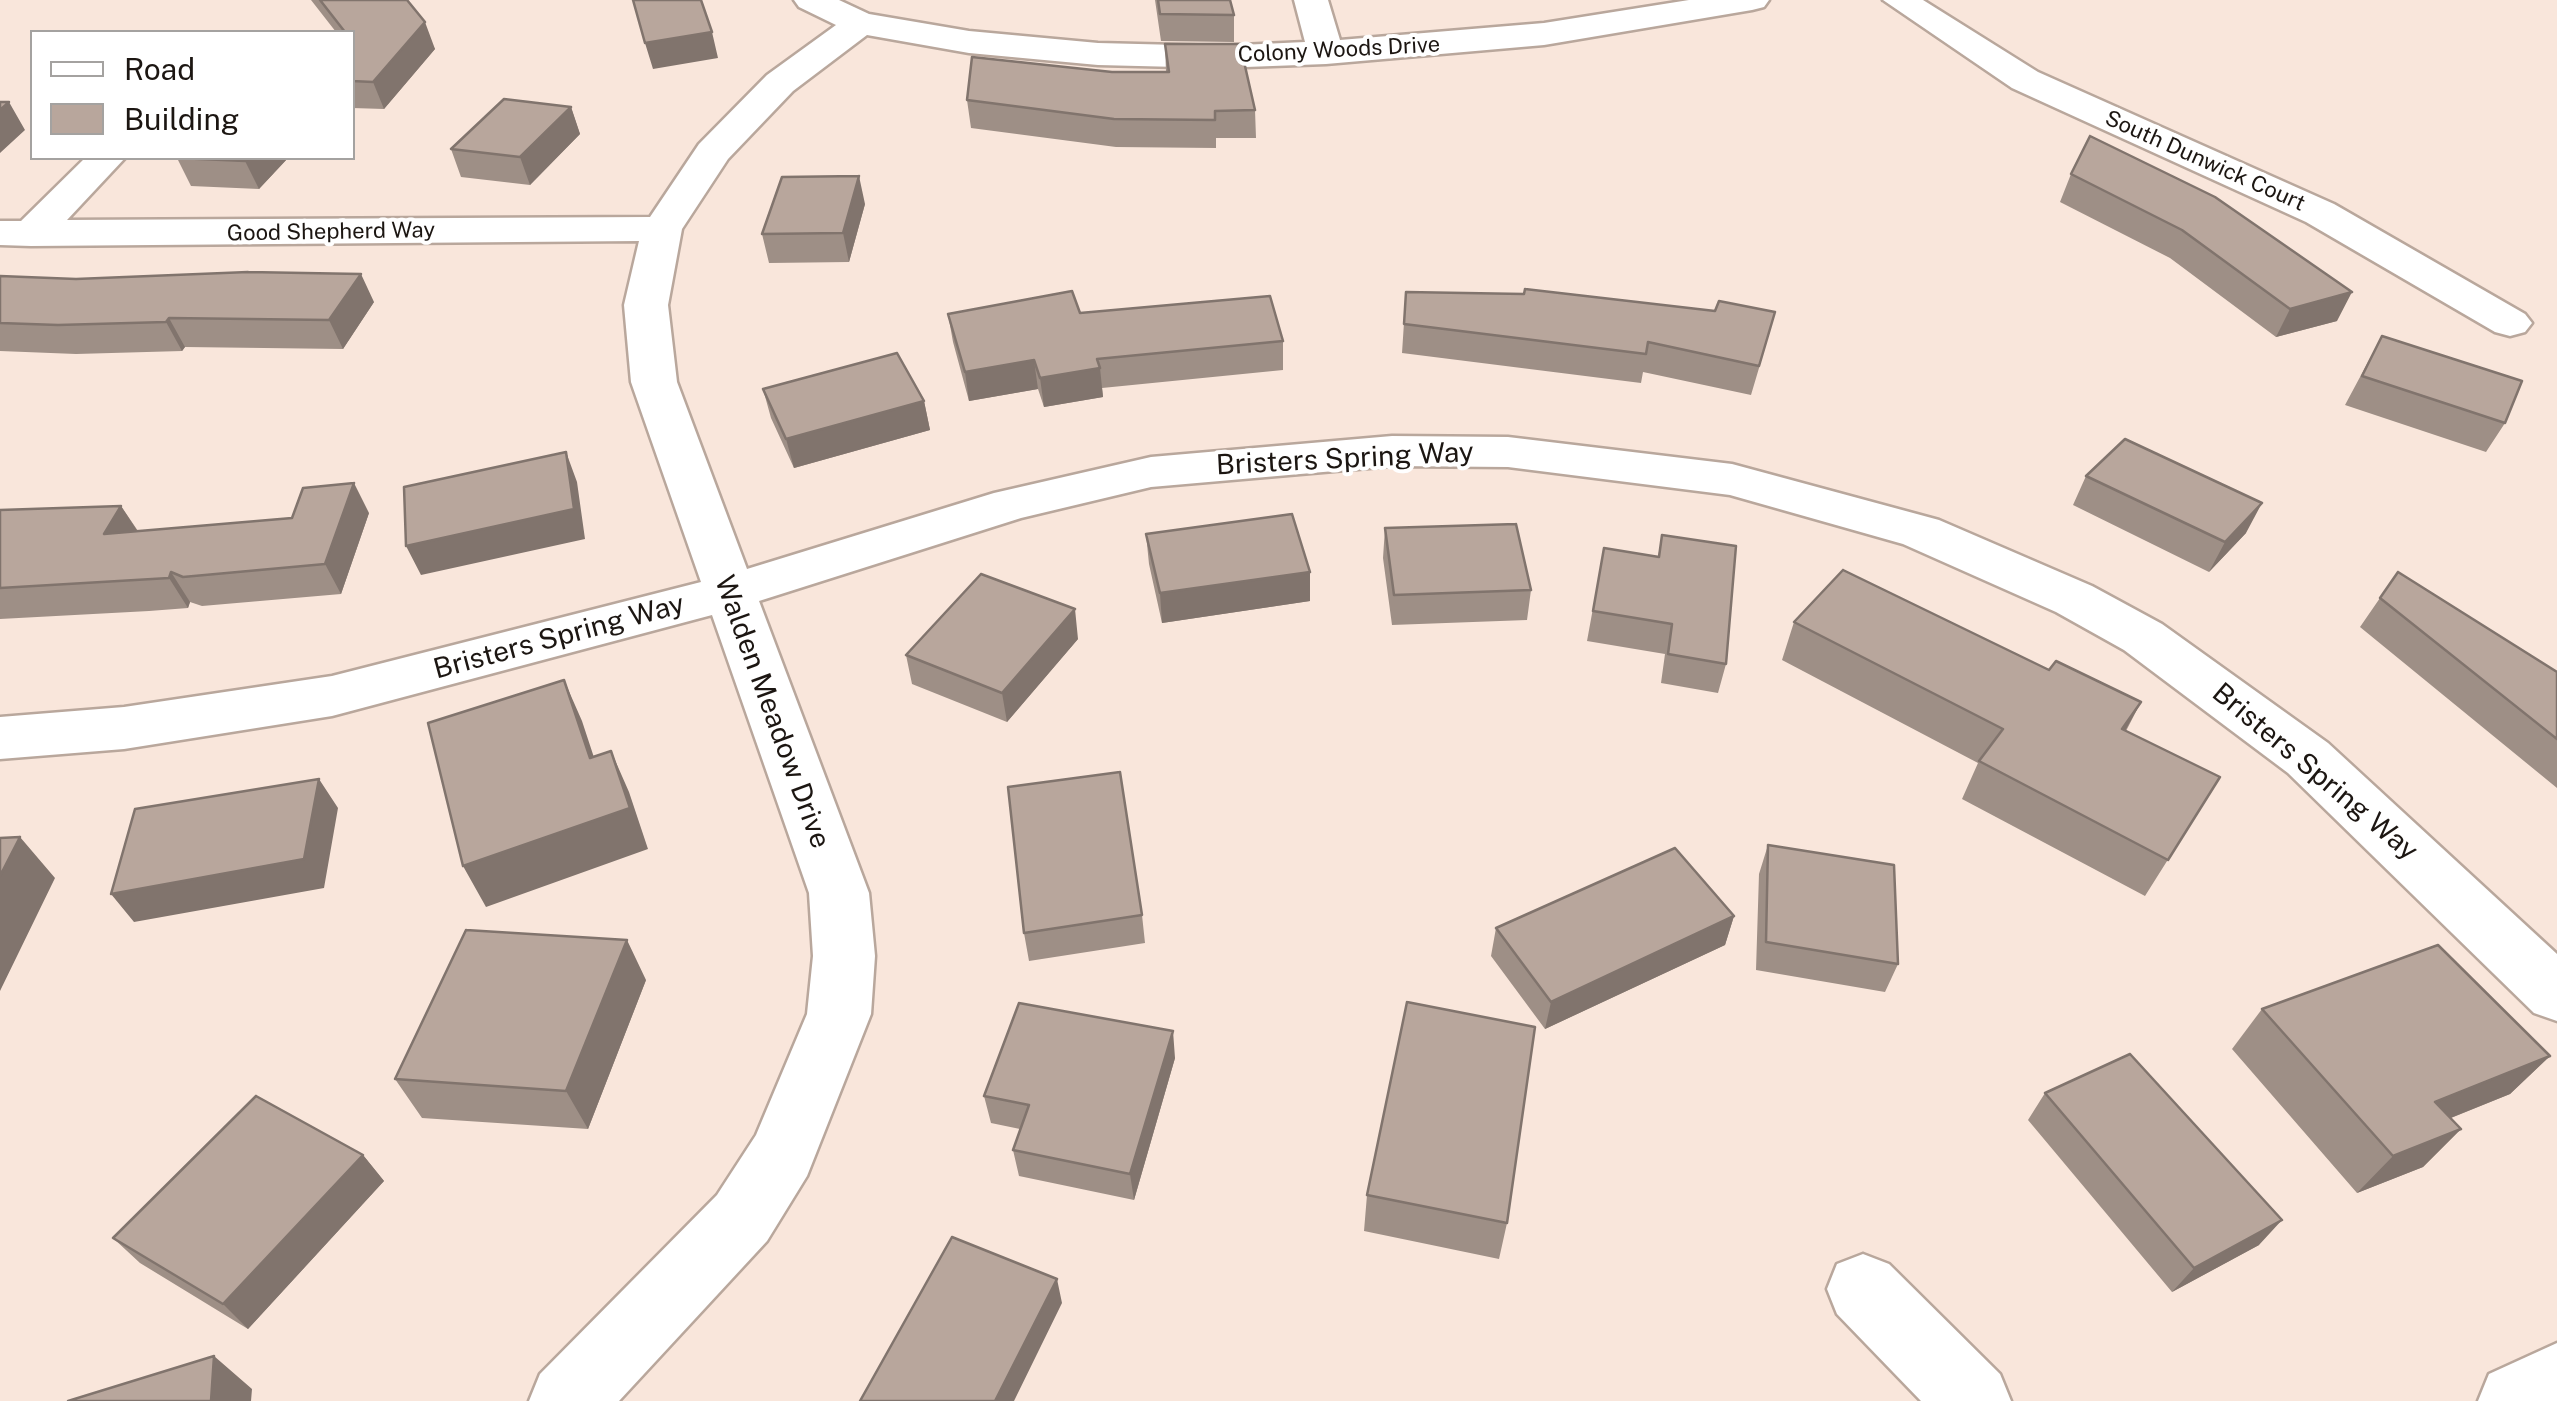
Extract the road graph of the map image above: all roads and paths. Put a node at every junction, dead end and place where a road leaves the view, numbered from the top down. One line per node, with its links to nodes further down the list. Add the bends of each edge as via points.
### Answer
1 (811, 0): 5 (street, Colony Woods Drive)
2 (1311, 0): 6 (street)
3 (1752, 0): 6 (street, Colony Woods Drive, via 1544,34)
4 (1900, 0): 10 (street, South Dunwick Court, via 2025,80 2320,214)
5 (860, 23): 6 (street, Colony Woods Drive, via 1098,54); 8 (street, Walden Meadow Drive, via 810,56 746,116 713,152)
6 (1326, 53)
7 (104, 160): 9 (street)
8 (662, 229): 9 (street, Good Shepherd Way); 11 (street, Walden Meadow Drive, via 646,305 650,364)
9 (16, 233)
10 (2510, 323)
11 (728, 593): 12 (street, Bristers Spring Way, via 332,696 124,728); 13 (street, Bristers Spring Way, via 1094,483 1272,458 1508,452 1732,480 1921,532 2143,637 2308,758); 16 (street, Walden Meadow Drive, via 839,893 839,1014 783,1154 742,1218)
12 (0, 738)
13 (2557, 994)
14 (1863, 1289): 17 (street)
15 (2557, 1381): 18 (street)
16 (567, 1401)
17 (1973, 1401)
18 (2516, 1401)

